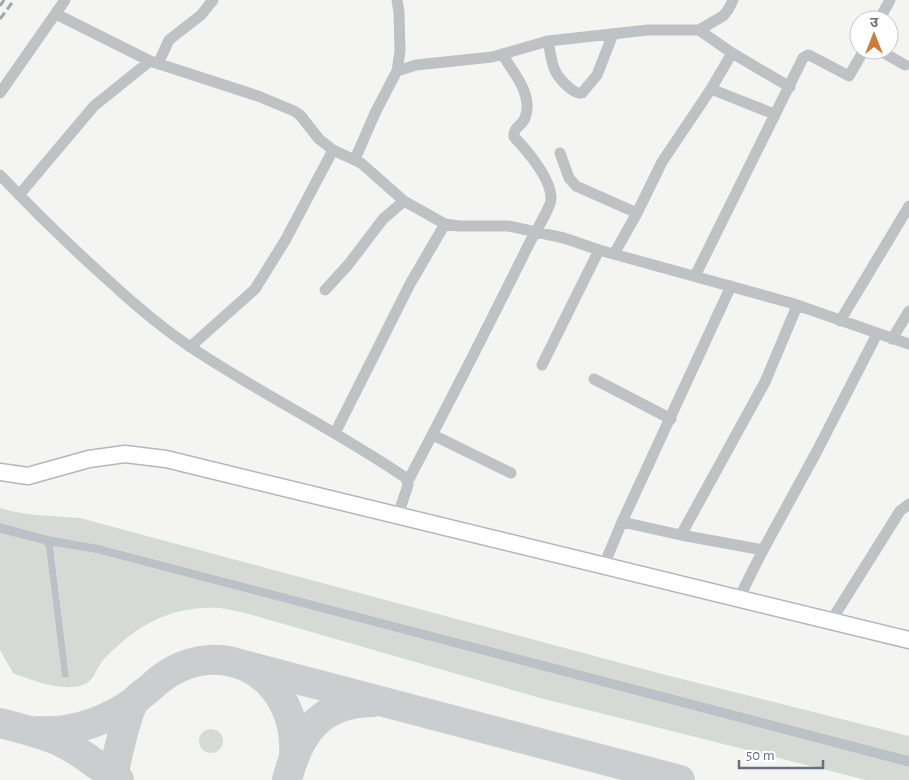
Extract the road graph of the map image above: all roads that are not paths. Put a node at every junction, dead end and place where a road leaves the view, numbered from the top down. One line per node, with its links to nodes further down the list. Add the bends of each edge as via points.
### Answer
1 (65, 0): 5 (street)
2 (213, 0): 13 (street, via 201,15 169,40)
3 (397, 0): 15 (street, via 400,43)
4 (733, 0): 6 (street, via 723,16)
5 (56, 14): 13 (street); 18 (street)
6 (699, 30): 7 (street); 9 (street)
7 (613, 34): 8 (street); 8 (street, via 597,75 578,94 554,69)
8 (548, 41): 10 (street)
9 (732, 53): 16 (street); 17 (street)
10 (502, 54): 15 (street, via 416,65); 29 (street, via 526,96 526,116 514,137 541,170 551,198)
11 (858, 60): 16 (street, via 849,76 845,76 811,56 805,56)
12 (896, 60): 14 (street)
13 (154, 63): 20 (street, via 264,98 294,111); 24 (street, via 94,106)
14 (905, 65)
15 (397, 71): 22 (street)
16 (790, 87): 19 (street)
17 (711, 89): 19 (street); 27 (street, via 662,162)
18 (0, 92)
19 (774, 114): 32 (street)
20 (333, 150): 22 (street); 41 (street, via 286,239 254,289)
21 (560, 153): 27 (street, via 569,178 576,186)
22 (355, 160): 25 (street)
23 (0, 175): 24 (street)
24 (18, 195): 41 (street, via 132,302)
25 (404, 201): 28 (street); 34 (street, via 383,219)
26 (909, 206): 37 (street)
27 (637, 213): 31 (street)
28 (445, 224): 29 (street, via 508,226); 45 (street, via 410,284)
29 (535, 231): 30 (street); 46 (street)
30 (599, 250): 31 (street); 42 (street)
31 (614, 254): 32 (street)
32 (695, 276): 33 (street)
33 (731, 286): 35 (street); 44 (street)
34 (325, 290)
35 (797, 306): 37 (street); 53 (street, via 765,382)
36 (909, 310): 39 (street)
37 (840, 321): 38 (street)
38 (877, 334): 39 (street); 54 (street)
39 (892, 338): 40 (street)
40 (909, 344)
41 (190, 346): 45 (street)
42 (542, 365)
43 (594, 379): 44 (street)
44 (670, 419): 52 (street)
45 (335, 433): 49 (street)
46 (432, 434): 48 (street); 49 (street)
47 (0, 472): 51 (street, via 28,476 89,459 125,454 166,459)
48 (511, 473)
49 (408, 481): 51 (street)
50 (909, 504): 57 (street, via 900,511)
51 (398, 515): 55 (street)
52 (622, 522): 53 (street); 55 (street)
53 (681, 535): 54 (street)
54 (763, 550): 56 (street)
55 (604, 565): 56 (street)
56 (739, 598): 57 (street)
57 (831, 621): 58 (street)
58 (909, 640)

